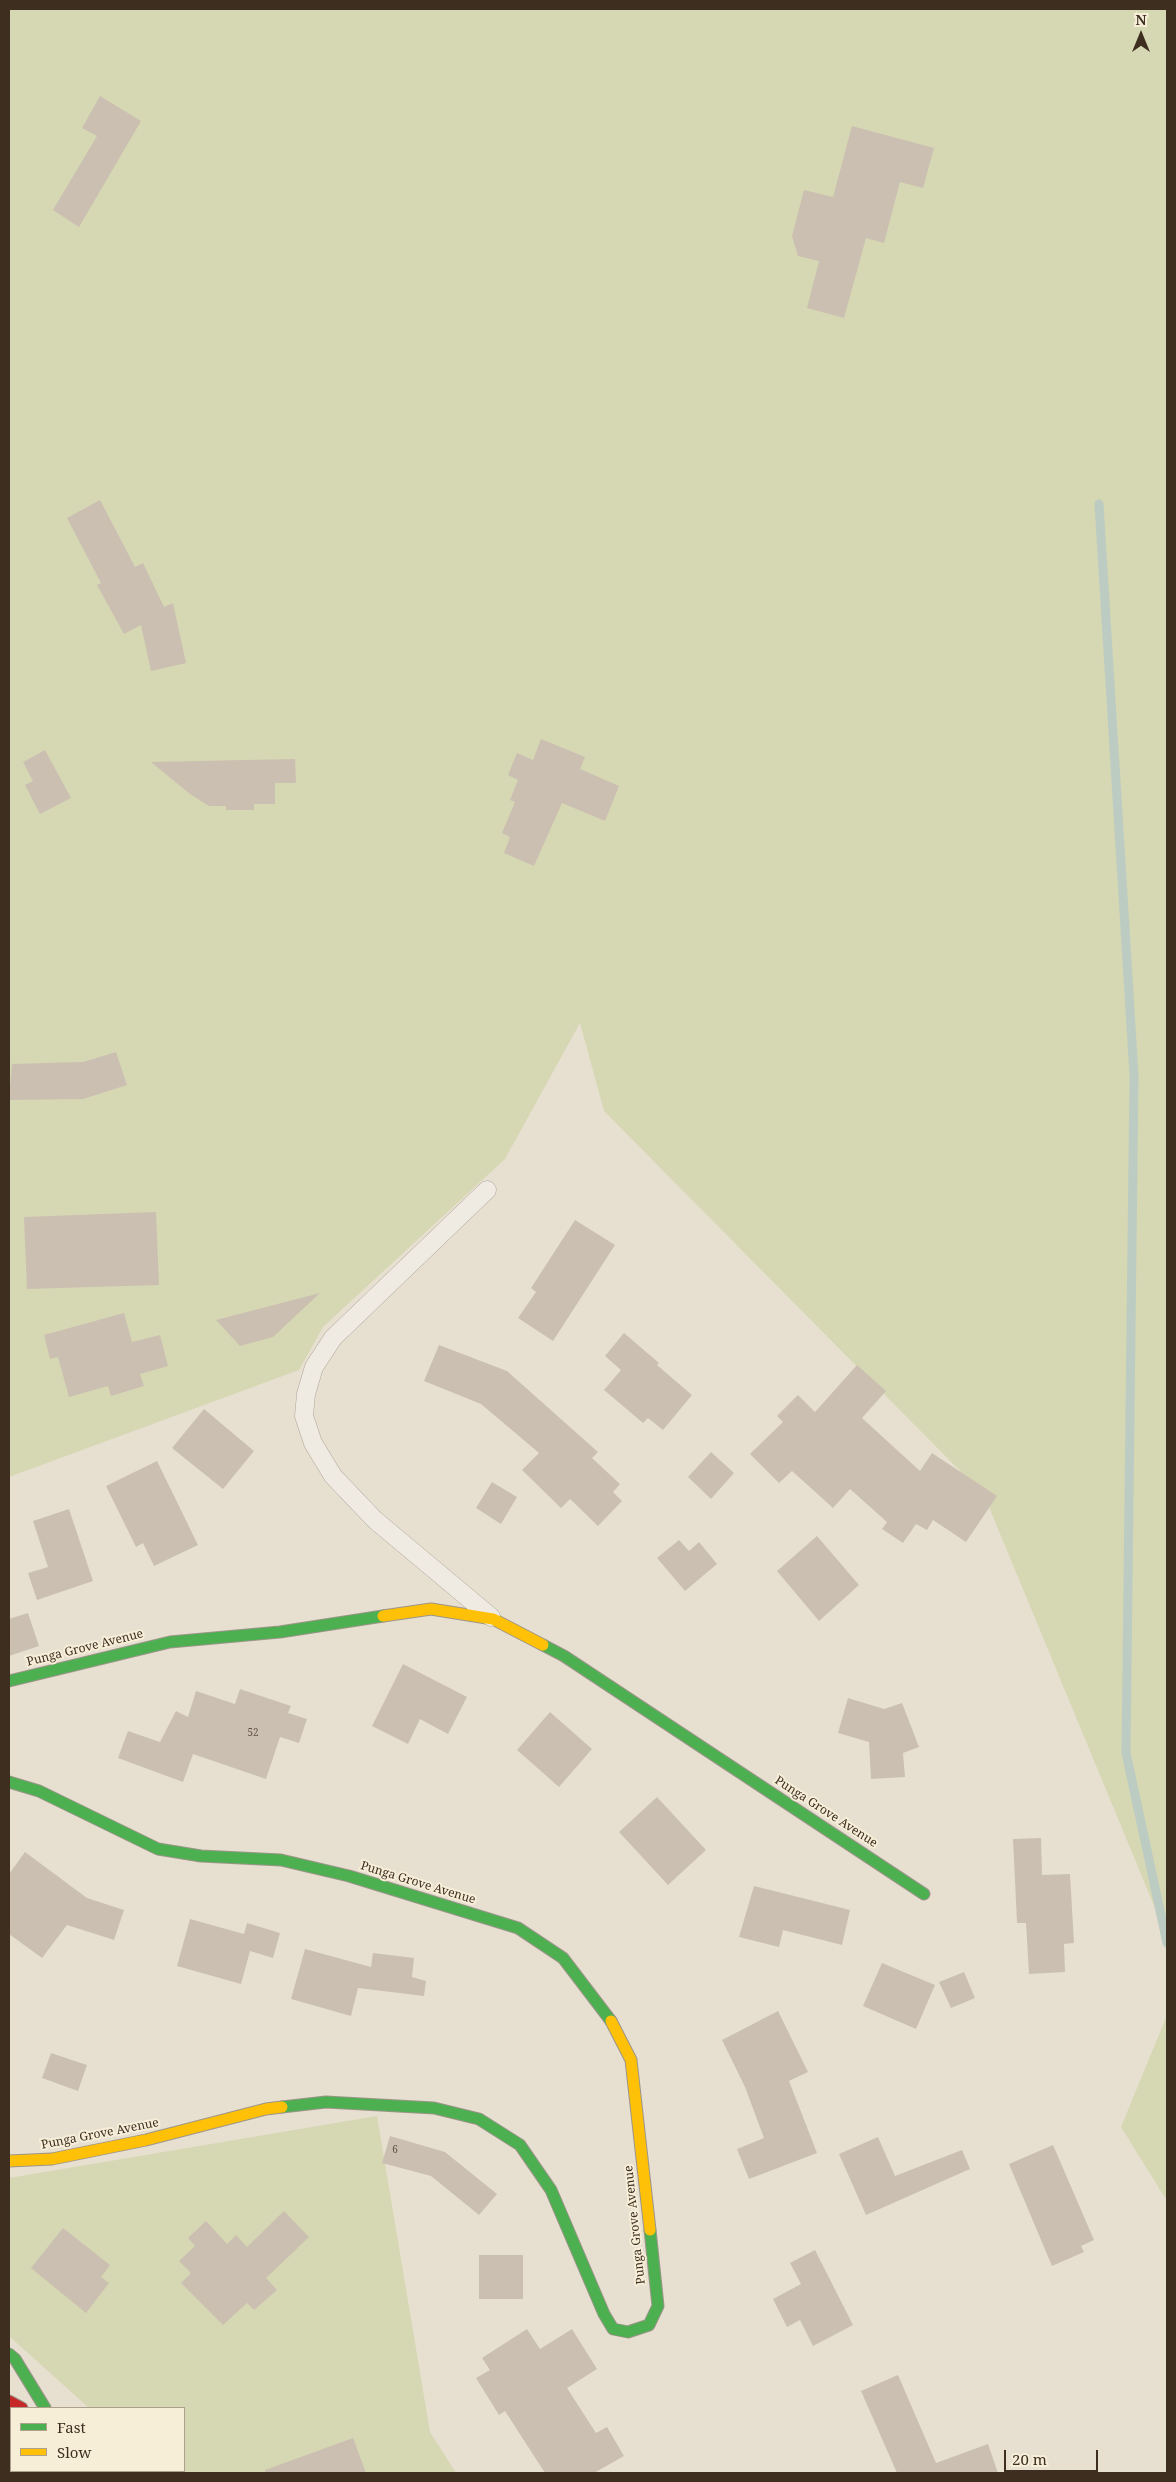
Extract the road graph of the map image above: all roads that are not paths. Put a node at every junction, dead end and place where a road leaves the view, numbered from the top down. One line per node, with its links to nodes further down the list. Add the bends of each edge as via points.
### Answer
1 (487, 1190): 2 (lane, via 333,1338 314,1367 304,1416 313,1443 339,1482 375,1520)
2 (493, 1619): 3 (street, Punga Grove Avenue, via 431,1609 280,1632 170,1642); 5 (street, Punga Grove Avenue, via 564,1656)
3 (9, 1681)
4 (9, 1782): 6 (street, Punga Grove Avenue, via 40,1791 158,1849 201,1856 281,1860 349,1876 518,1928 563,1958 606,2012 631,2060 658,2306 649,2325 628,2332 613,2329 551,2190 520,2145 479,2119 434,2108 326,2102 286,2106 52,2159)
5 (924, 1894)
6 (9, 2161)
7 (9, 2354): 10 (street)
8 (9, 2401): 9 (street)
9 (20, 2407)
10 (44, 2407)

